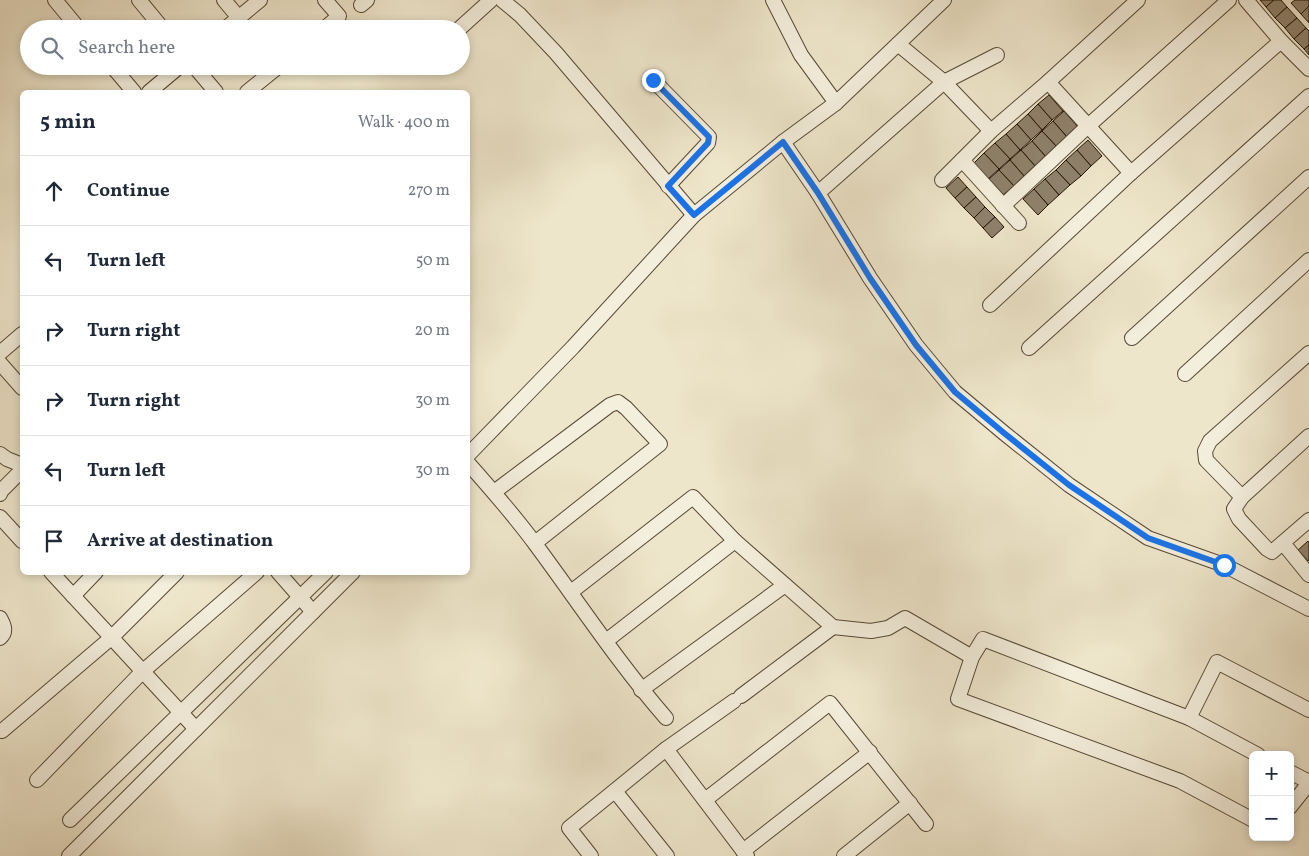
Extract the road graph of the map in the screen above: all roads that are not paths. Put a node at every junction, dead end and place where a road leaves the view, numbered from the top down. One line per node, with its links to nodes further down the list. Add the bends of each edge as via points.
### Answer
1 (54, 0): 14 (street)
2 (139, 0): 15 (street)
3 (224, 0): 13 (street)
4 (260, 0): 13 (street)
5 (325, 0): 17 (street, via 339,16)
6 (491, 0): 18 (street)
7 (502, 0): 43 (street, via 556,53)
8 (773, 0): 35 (street, via 801,55)
9 (944, 0): 20 (street)
10 (1138, 0): 29 (street)
11 (1228, 0): 36 (street)
12 (1246, 0): 19 (street)
13 (239, 18): 16 (street)
14 (71, 20)
15 (156, 20)
16 (236, 20)
17 (334, 20)
18 (469, 20)
19 (1281, 41): 22 (street); 40 (street)
20 (898, 44): 28 (street); 35 (street)
21 (997, 55): 28 (street)
22 (1309, 69)
23 (120, 75): 30 (street)
24 (169, 75): 31 (street)
25 (202, 75): 32 (street)
26 (267, 75): 33 (street)
27 (653, 80): 43 (street, via 709,137 708,143)
28 (944, 82): 37 (street); 44 (street)
29 (1048, 82): 36 (street); 37 (street)
30 (132, 90)
31 (151, 90)
32 (214, 90)
33 (249, 90)
34 (1309, 96): 52 (street)
35 (836, 103): 38 (street)
36 (1088, 126): 40 (street); 45 (street)
37 (991, 131): 39 (street)
38 (783, 142): 44 (street); 46 (street)
39 (962, 160): 42 (street); 45 (street)
40 (1131, 173): 49 (street)
41 (1309, 177): 51 (street)
42 (942, 180)
43 (668, 186): 46 (street)
44 (818, 193): 85 (street, via 911,338 955,392 1069,485 1148,538 1224,565)
45 (1003, 206): 47 (street)
46 (694, 215): 59 (street)
47 (1018, 223)
48 (1309, 260): 56 (street)
49 (990, 305)
50 (20, 336): 53 (street)
51 (1132, 338)
52 (1029, 348)
53 (0, 352)
54 (1309, 353): 66 (street, via 1210,441 1204,451 1206,460)
55 (0, 363): 57 (street)
56 (1185, 374)
57 (20, 386)
58 (1309, 436): 66 (street)
59 (470, 453)
60 (0, 454): 61 (street)
61 (20, 464)
62 (470, 465): 64 (street)
63 (20, 472): 65 (street)
64 (494, 492): 71 (street); 71 (street, via 618,402 660,444)
65 (0, 494)
66 (1242, 497): 72 (street, via 1234,509 1239,518 1272,552)
67 (0, 517): 69 (street)
68 (1309, 520): 72 (street)
69 (20, 540)
70 (735, 541): 81 (street); 82 (street, via 693,498); 91 (street)
71 (535, 543): 82 (street)
72 (1283, 543): 80 (street)
73 (54, 575): 83 (street)
74 (93, 575): 83 (street)
75 (174, 575): 90 (street)
76 (255, 575): 93 (street)
77 (281, 575): 84 (street)
78 (323, 575): 84 (street)
79 (350, 575): 86 (street)
80 (1309, 575)
81 (785, 585): 88 (street); 94 (street)
82 (571, 592): 91 (street)
83 (73, 596): 90 (street)
84 (300, 597): 86 (street); 96 (street)
85 (1309, 609)
86 (313, 612): 99 (street)
87 (0, 618): 89 (street, via 5,629)
88 (833, 628): 92 (street, via 871,631 888,628 905,618); 101 (street)
89 (0, 638)
90 (111, 638): 93 (street); 100 (street)
91 (606, 641): 94 (street)
92 (972, 657): 98 (street, via 983,639); 111 (street, via 958,699 1180,781)
93 (142, 672): 96 (street); 105 (street)
94 (641, 690): 97 (street)
95 (1309, 710): 98 (street, via 1217,662)
96 (180, 713): 99 (street); 112 (street)
97 (666, 718)
98 (1189, 718): 102 (street)
99 (196, 729): 115 (street)
100 (2, 731)
101 (666, 749): 107 (street); 108 (street)
102 (1251, 751)
103 (870, 752): 108 (street, via 830,703); 109 (street); 114 (street)
104 (1294, 774): 106 (street)
105 (37, 780)
106 (1309, 782): 110 (street)
107 (615, 791): 116 (street, via 569,828); 117 (street)
108 (705, 800): 114 (street)
109 (910, 802): 113 (street); 118 (street)
110 (1294, 803)
111 (1249, 818)
112 (70, 820)
113 (926, 824)
114 (745, 854)
115 (69, 856)
116 (591, 856)
117 (667, 856)
118 (844, 856)

